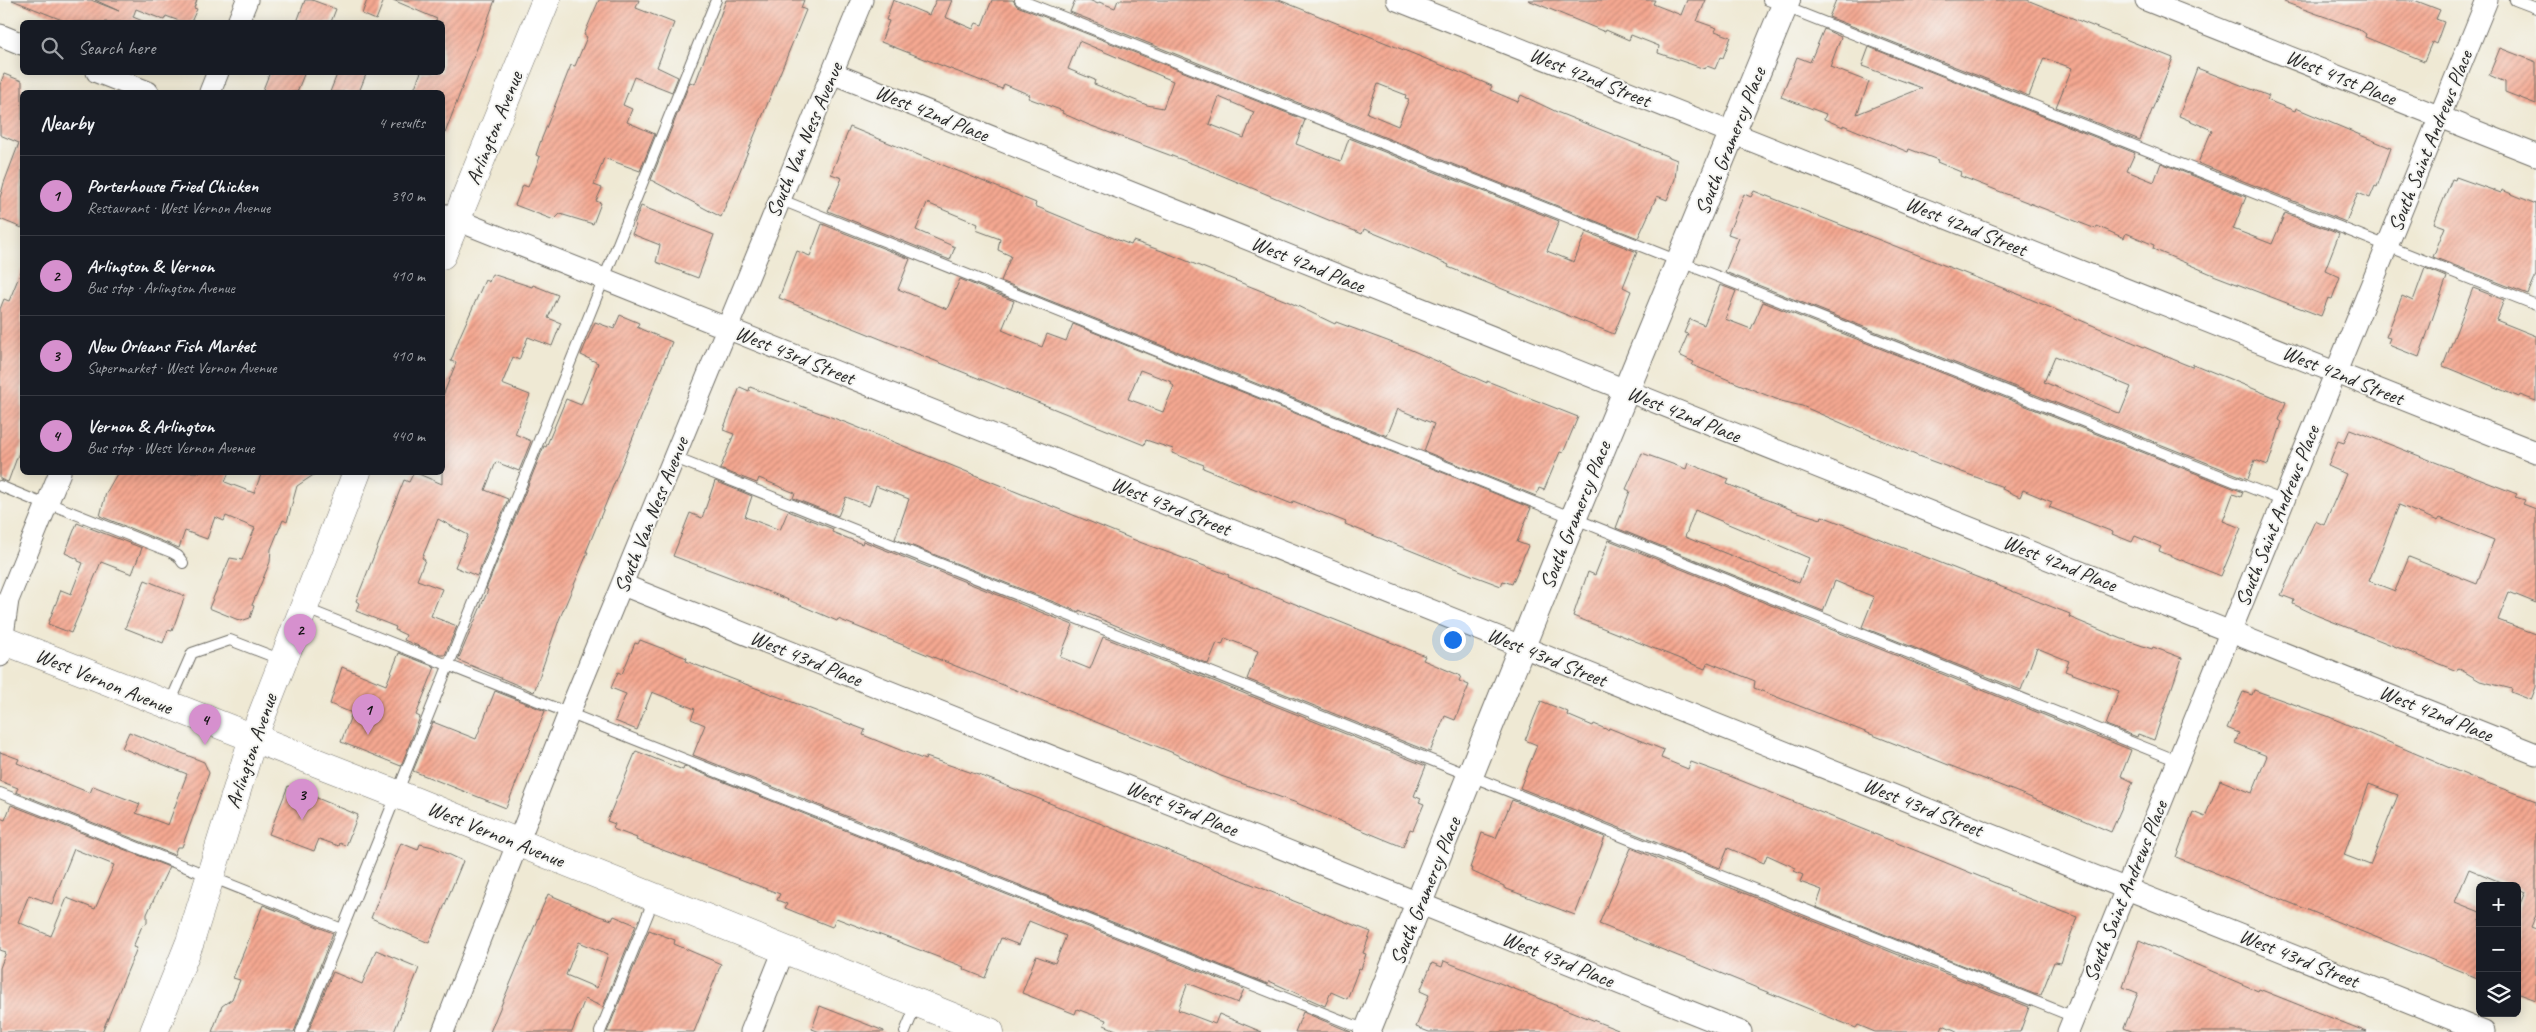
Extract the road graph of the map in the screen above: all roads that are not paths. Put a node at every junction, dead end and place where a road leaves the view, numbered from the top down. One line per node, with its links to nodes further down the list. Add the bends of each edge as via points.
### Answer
1 (248, 0): 12 (street)
2 (546, 0): 24 (main road, Arlington Avenue)
3 (716, 0): 28 (lane)
4 (862, 0): 15 (street, South Van Ness Avenue)
5 (1020, 0): 27 (lane)
6 (1397, 0): 21 (street, West 42nd Street)
7 (2146, 0): 20 (street, West 41st Place)
8 (2488, 0): 20 (street, South Saint Andrews Place)
9 (2515, 0): 11 (lane)
10 (1780, 2): 21 (street, South Gramercy Place); 26 (lane)
11 (2536, 8)
12 (239, 20)
13 (0, 35): 14 (street)
14 (20, 43)
15 (832, 73): 23 (street, South Van Ness Avenue); 32 (street, West 42nd Place)
16 (105, 75): 18 (street)
17 (217, 75): 19 (street)
18 (143, 90)
19 (211, 90)
20 (2440, 117): 22 (street, West 41st Place); 26 (street, South Saint Andrews Place)
21 (1733, 134): 27 (street, South Gramercy Place); 31 (street, West 42nd Street)
22 (2536, 155)
23 (779, 199): 30 (street, South Van Ness Avenue); 40 (lane)
24 (450, 217): 25 (main road, Arlington Avenue); 28 (street, West 43rd Street)
25 (445, 241)
26 (2387, 246): 29 (lane); 31 (street, South Saint Andrews Place)
27 (1681, 262): 32 (street, South Gramercy Place); 38 (lane)
28 (604, 279): 30 (street, West 43rd Street); 48 (lane)
29 (2536, 306)
30 (727, 328): 34 (street, South Van Ness Avenue); 46 (street, West 43rd Street)
31 (2335, 372): 33 (street, West 42nd Street); 38 (street, South Saint Andrews Place)
32 (1626, 391): 40 (street, South Gramercy Place); 44 (street, West 42nd Place)
33 (2536, 452)
34 (675, 458): 42 (street, South Van Ness Avenue); 54 (lane)
35 (59, 475): 39 (street)
36 (356, 475): 43 (main road, Arlington Avenue)
37 (0, 486): 39 (lane)
38 (2284, 501): 44 (street, South Saint Andrews Place)
39 (47, 504): 41 (lane, via 171,552); 45 (street, via 8,600)
40 (1574, 517): 46 (street, South Gramercy Place); 53 (lane)
41 (182, 563)
42 (623, 585): 50 (street, South Van Ness Avenue); 61 (street, West 43rd Place)
43 (304, 608): 47 (main road, Arlington Avenue); 48 (lane)
44 (2232, 631): 52 (street, West 42nd Place); 53 (street, South Saint Andrews Place)
45 (1, 645): 49 (main road, West Vernon Avenue)
46 (1522, 647): 54 (street, South Gramercy Place); 59 (street, West 43rd Street)
47 (283, 661): 49 (lane, via 230,640 192,653); 51 (main road, Arlington Avenue)
48 (449, 665): 50 (lane); 56 (lane)
49 (168, 706): 51 (main road, West Vernon Avenue)
50 (569, 713): 57 (street, South Van Ness Avenue); 66 (lane)
51 (253, 738): 56 (main road, West Vernon Avenue); 58 (main road, Arlington Avenue)
52 (2536, 754)
53 (2178, 761): 59 (street, South Saint Andrews Place)
54 (1471, 775): 61 (street, South Gramercy Place); 65 (lane)
55 (0, 793): 58 (lane)
56 (397, 794): 57 (main road, West Vernon Avenue); 62 (lane)
57 (519, 843): 60 (main road, West Vernon Avenue); 69 (street, South Van Ness Avenue)
58 (210, 877): 62 (lane); 67 (main road, Arlington Avenue, via 190,942)
59 (2126, 888): 65 (street, South Saint Andrews Place); 75 (street, West 43rd Street)
60 (655, 898): 63 (main road, West Vernon Avenue); 70 (lane)
61 (1420, 904): 66 (street, South Gramercy Place); 74 (street, West 43rd Place)
62 (342, 930): 68 (lane)
63 (784, 950): 64 (main road, West Vernon Avenue); 71 (street)
64 (917, 1003): 72 (lane); 73 (main road, West Vernon Avenue)
65 (2071, 1024)
66 (1369, 1031)
67 (154, 1032)
68 (301, 1032)
69 (443, 1032)
70 (600, 1032)
71 (750, 1032)
72 (905, 1032)
73 (990, 1032)
74 (1741, 1032)
75 (2484, 1032)

